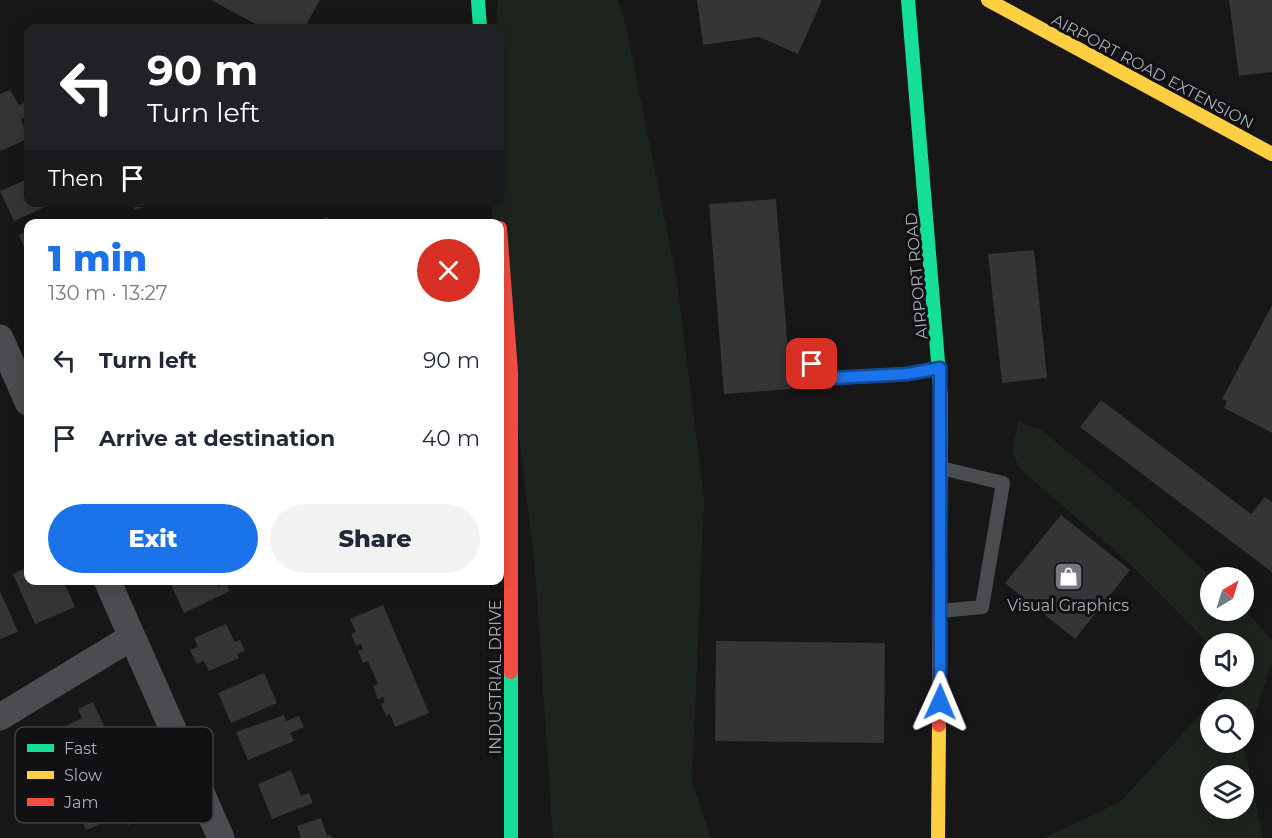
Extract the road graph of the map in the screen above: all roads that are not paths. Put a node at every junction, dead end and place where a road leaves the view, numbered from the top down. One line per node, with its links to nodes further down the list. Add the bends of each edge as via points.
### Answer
1 (476, 0): 4 (street)
2 (908, 0): 9 (street, AIRPORT ROAD)
3 (988, 0): 5 (street, AIRPORT ROAD EXTENSION)
4 (479, 21)
5 (1272, 154)
6 (504, 291): 19 (street, INDUSTRIAL DRIVE, via 511,372)
7 (0, 338): 10 (street)
8 (812, 364): 9 (lane, via 833,378)
9 (940, 368): 11 (street, AIRPORT ROAD)
10 (24, 393)
11 (941, 468): 13 (street, AIRPORT ROAD); 13 (lane, via 1003,483 982,607)
12 (109, 585): 14 (street)
13 (941, 611): 20 (street, AIRPORT ROAD)
14 (132, 637): 15 (street); 16 (street)
15 (0, 717)
16 (172, 727)
17 (213, 820): 18 (street)
18 (221, 838)
19 (511, 838)
20 (938, 838)

